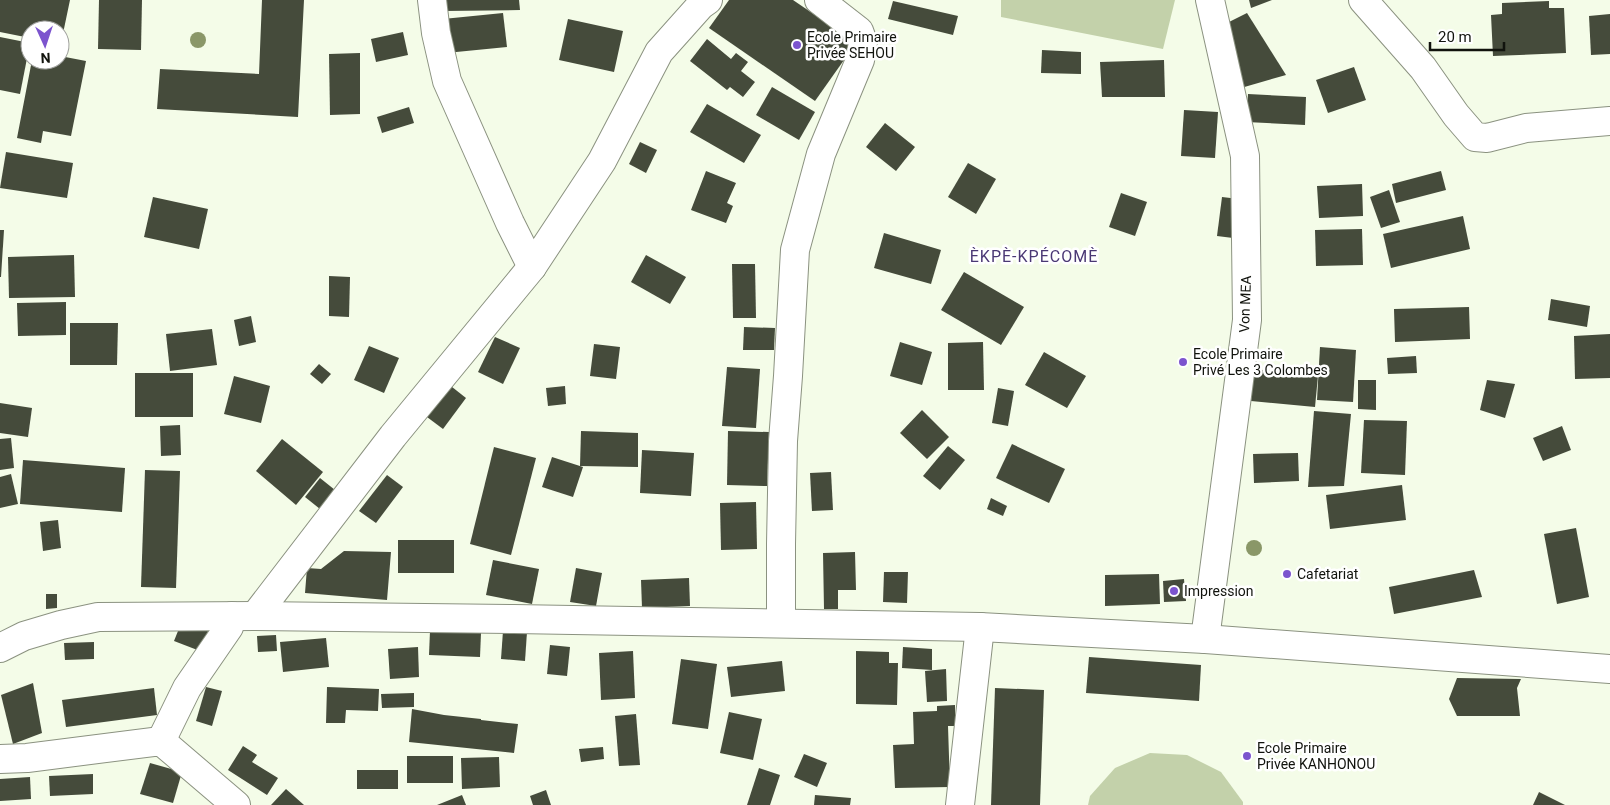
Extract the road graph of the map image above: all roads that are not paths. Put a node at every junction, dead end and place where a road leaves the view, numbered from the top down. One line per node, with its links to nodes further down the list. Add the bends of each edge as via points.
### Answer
1 (432, 0): 7 (street, via 447,81)
2 (708, 0): 7 (street, via 660,52 602,162)
3 (819, 0): 9 (street, via 859,32 863,42 860,60 821,154 795,250 783,441)
4 (1210, 0): 11 (street, Von MEA, via 1245,156 1247,320)
5 (1363, 0): 6 (street, via 1423,68 1476,137 1487,138 1526,128)
6 (1610, 121)
7 (532, 267): 8 (street)
8 (244, 616): 9 (street); 12 (street, via 98,617 61,624); 14 (street, via 229,627 187,688)
9 (782, 622): 10 (street)
10 (980, 626): 11 (street); 17 (street)
11 (1205, 639): 13 (street)
12 (0, 648)
13 (1610, 669)
14 (161, 741): 15 (street); 16 (street)
15 (0, 759)
16 (236, 805)
17 (960, 805)

